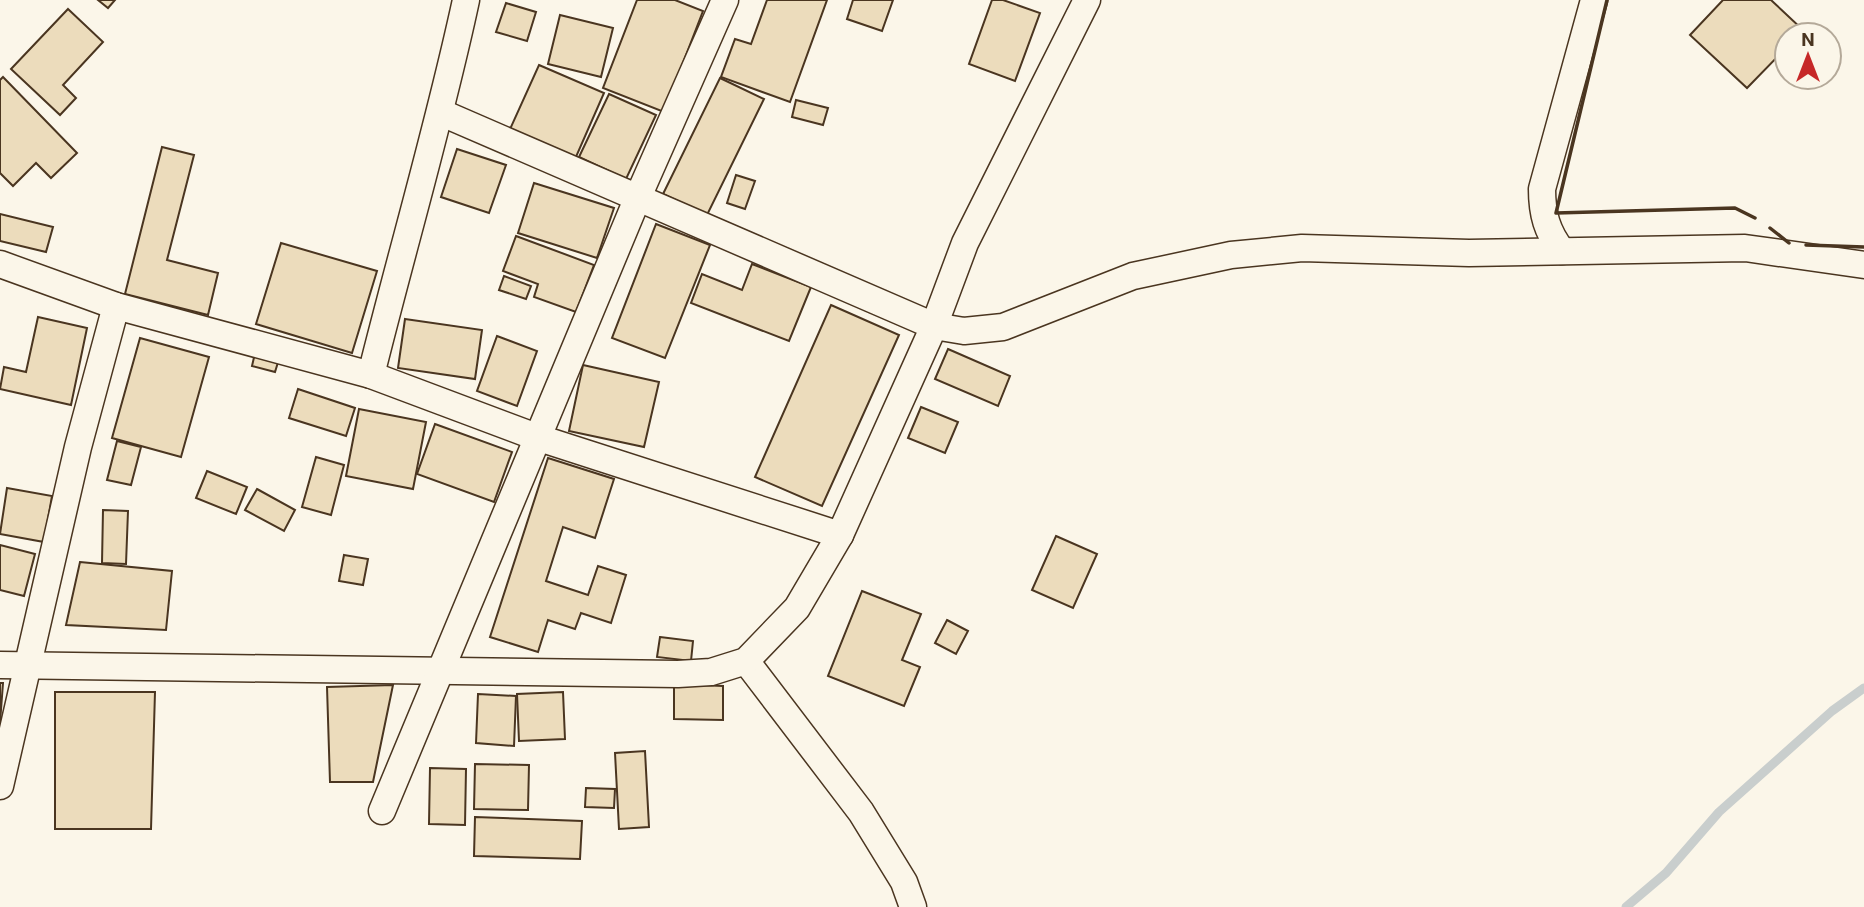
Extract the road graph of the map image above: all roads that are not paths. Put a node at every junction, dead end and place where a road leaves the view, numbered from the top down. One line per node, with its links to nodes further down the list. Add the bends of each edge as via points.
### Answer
1 (467, 0): 5 (street)
2 (725, 0): 6 (street)
3 (1087, 0): 11 (street, via 965,243)
4 (1594, 0): 7 (street, via 1542,189 1545,220)
5 (442, 113): 6 (street); 12 (street)
6 (638, 197): 11 (street); 13 (street)
7 (1562, 251): 9 (street, via 1745,248); 11 (street, via 1302,248 1231,255 1133,275 1003,327 964,331)
8 (0, 264): 10 (street)
9 (1864, 265)
10 (116, 306): 12 (street); 17 (street, via 78,447)
11 (934, 326): 14 (street)
12 (371, 375): 13 (street)
13 (539, 438): 14 (street); 18 (street)
14 (840, 535): 15 (street, via 797,608)
15 (746, 662): 18 (street, via 711,672 678,674); 21 (street, via 860,812 904,882)
16 (0, 665): 17 (street)
17 (30, 666): 18 (street); 19 (street)
18 (439, 670): 20 (street)
19 (0, 786)
20 (382, 811)
21 (913, 907)

